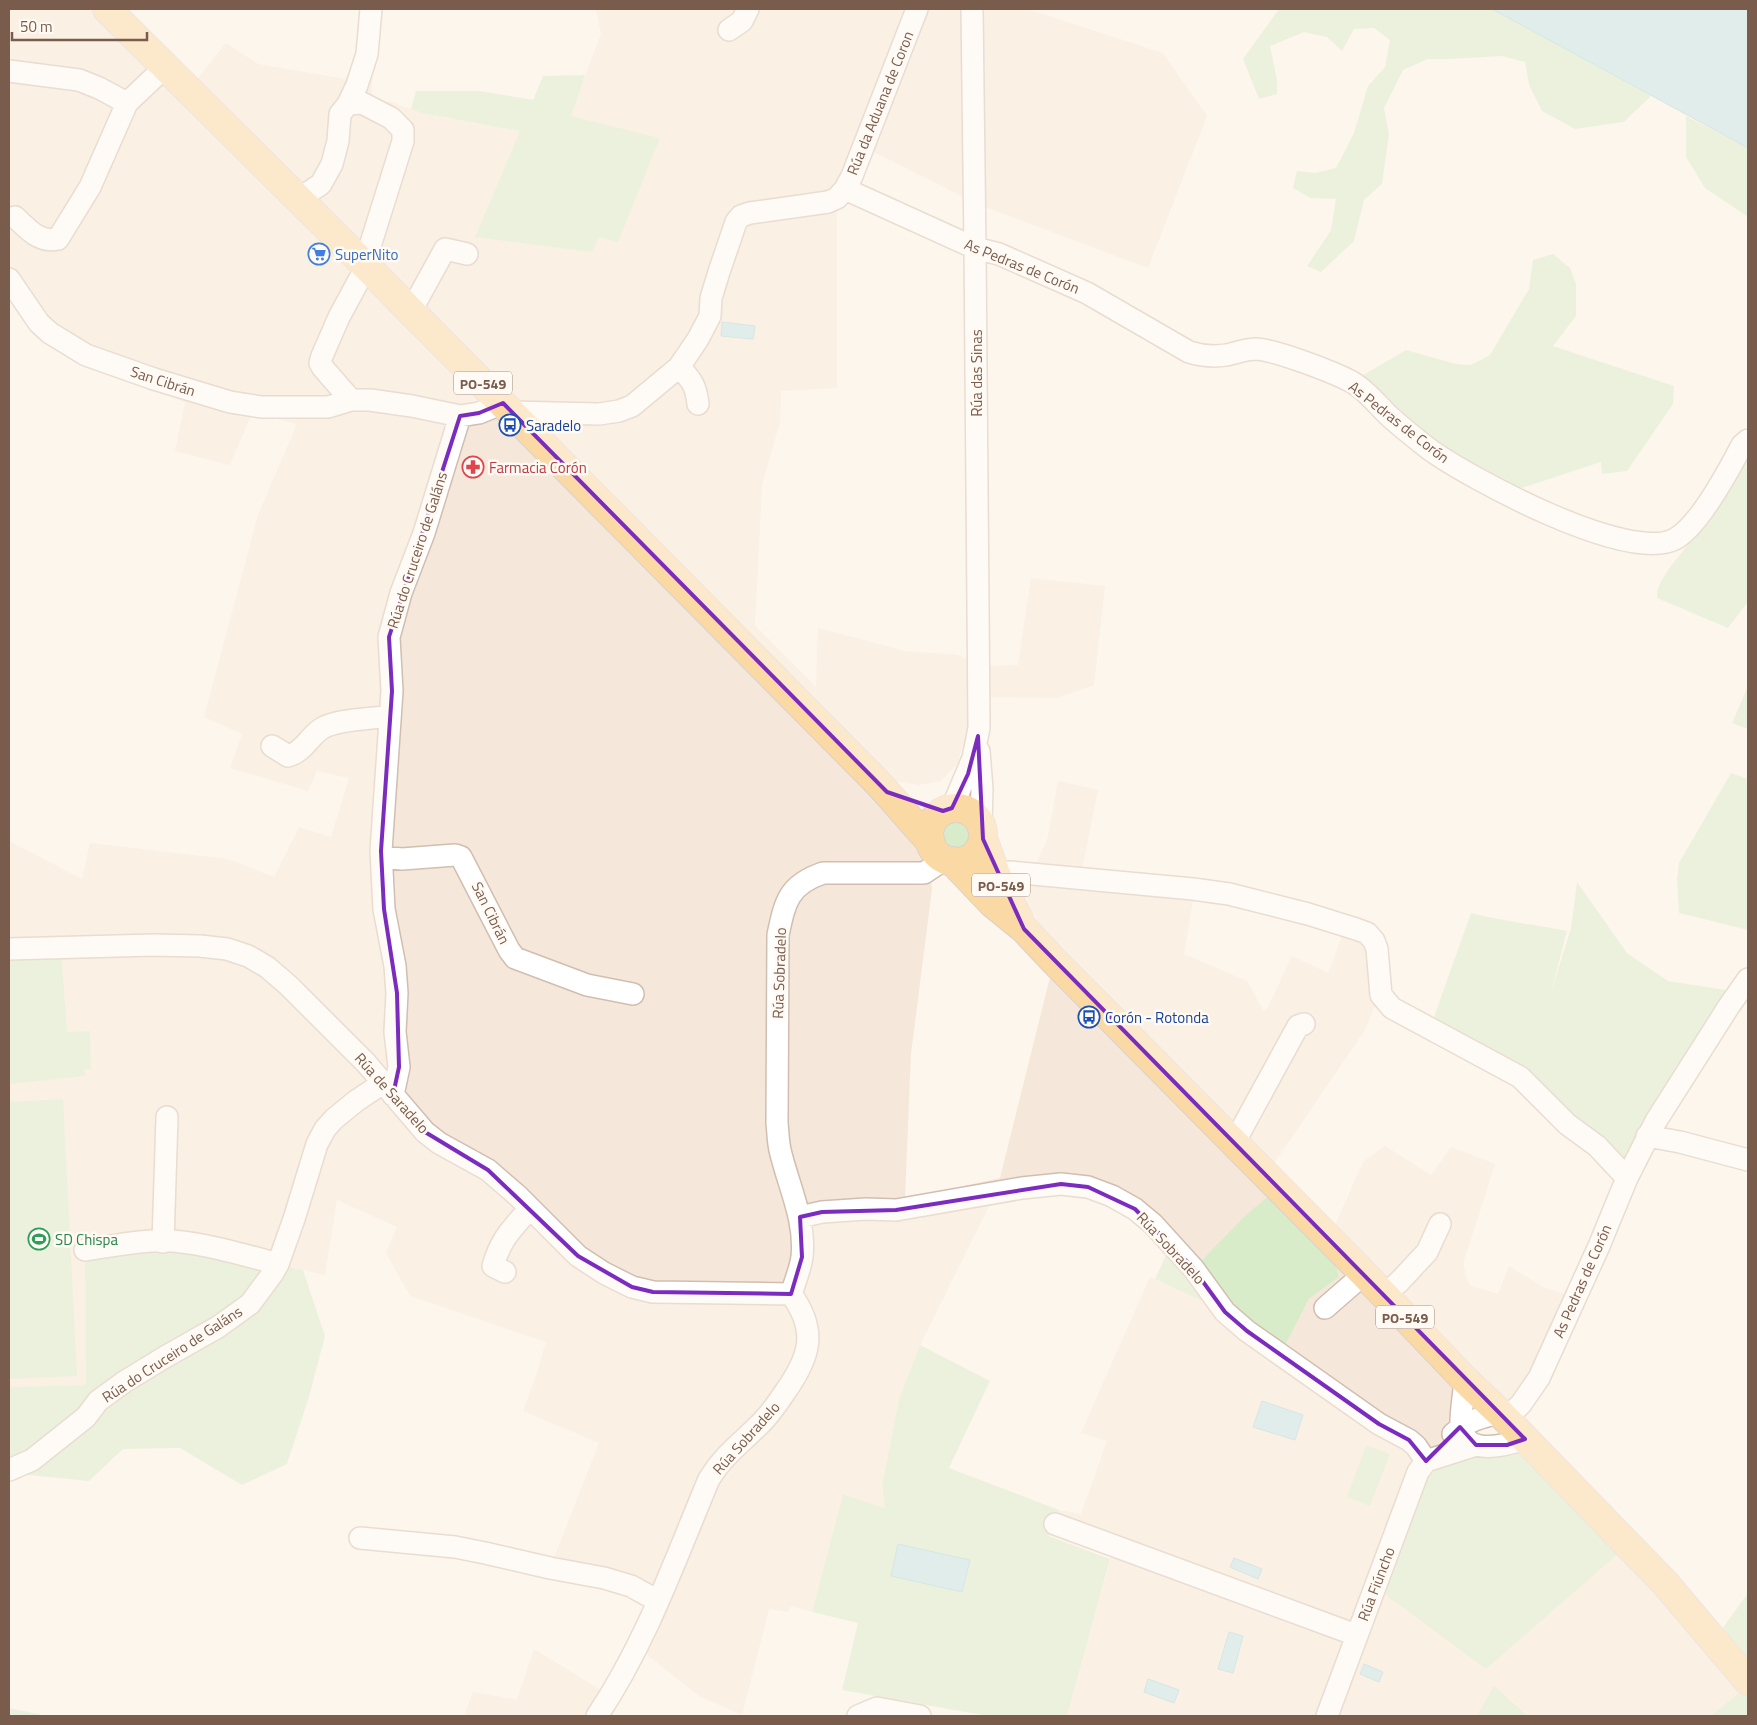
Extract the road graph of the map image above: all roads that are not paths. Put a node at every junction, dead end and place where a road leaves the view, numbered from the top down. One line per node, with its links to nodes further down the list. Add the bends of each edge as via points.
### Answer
1 (107, 9): 7 (main road, PO-549)
2 (371, 9): 10 (street, via 367,54)
3 (748, 9): 6 (street, via 742,21)
4 (917, 9): 11 (street, Rúa da Aduana de Coron)
5 (972, 9): 14 (street, Rúa das Sinas)
6 (729, 30)
7 (165, 67): 9 (street); 12 (main road, PO-549)
8 (9, 70): 9 (street, via 79,80)
9 (127, 103): 13 (street, via 90,186 58,239 48,241 33,234)
10 (348, 104): 12 (street, via 340,114 332,164 321,184); 16 (street, via 362,103 392,118 403,130 403,141)
11 (845, 189): 14 (street, As Pedras de Corón); 19 (street, Rúa da Aduana de Coron, via 828,202 741,216 719,272 711,298 710,316)
12 (299, 199): 16 (main road, PO-549)
13 (15, 217)
14 (975, 248): 24 (street, As Pedras de Corón, via 999,254 1087,293 1190,352 1213,356 1266,350 1351,382 1406,431 1467,473 1514,498 1597,533 1648,544 1674,540 1687,530 1719,488 1742,445); 26 (street, Rúa das Sinas)
15 (467, 254): 18 (street, via 445,249)
16 (367, 267): 18 (main road, PO-549); 20 (street, via 339,317 320,363)
17 (9, 279): 20 (street, San Cibrán, via 39,323 86,355 230,402 261,407 328,407)
18 (411, 312): 22 (main road, PO-549)
19 (679, 367): 21 (street, via 696,389); 22 (street, Rúa da Aduana de Coron, via 632,406 619,411 599,414)
20 (351, 400): 23 (street, San Cibrán, via 412,406)
21 (698, 404)
22 (507, 408): 23 (street, San Cibrán); 28 (main road, PO-549)
23 (460, 416): 25 (street, Rúa do Cruceiro de Galáns, via 388,637 392,691)
24 (1748, 440)
25 (390, 716): 27 (street, via 333,723 321,729 301,750 288,756); 32 (street, Rúa do Cruceiro de Galáns)
26 (978, 736): 29 (street, Rúa das Sinas, via 968,774); 30 (street, Rúa das Sinas)
27 (272, 746)
28 (887, 792): 29 (main road, PO-549); 31 (main road, PO-549, via 914,826)
29 (948, 809): 30 (main road, PO-549, via 968,811 975,816); 31 (main road, via 936,817 929,833)
30 (982, 831): 31 (main road, PO-549, via 976,853 961,861); 33 (main road, PO-549)
31 (943, 854): 34 (main road, PO-549, via 992,903); 46 (street, Rúa Sobradelo, via 924,873 823,873 807,878 794,888 783,910 778,935 777,1123 780,1148)
32 (382, 857): 37 (street, San Cibrán, via 461,857 515,958 588,984); 39 (street, Rúa do Cruceiro de Galáns, via 384,909 395,966 395,1032 399,1067)
33 (996, 874): 34 (main road, PO-549); 44 (street, via 1011,872 1229,894 1308,914 1367,934 1377,950 1381,995 1392,1008 1520,1077 1567,1124 1597,1146)
34 (1024, 929): 42 (main road, PO-549)
35 (9, 949): 39 (street, Rúa de Saradelo, via 200,946 228,949 248,956 288,985 366,1063)
36 (1748, 979): 41 (street, As Pedras de Corón)
37 (633, 994)
38 (1304, 1024): 42 (street, via 1298,1026)
39 (388, 1090): 45 (street, Rúa de Saradelo, via 425,1132 488,1170); 50 (street, Rúa do Cruceiro de Galáns, via 356,1101 325,1129 317,1144)
40 (166, 1117): 48 (street)
41 (1647, 1136): 43 (street); 44 (street, As Pedras de Corón)
42 (1234, 1143): 52 (main road, PO-549)
43 (1748, 1160)
44 (1626, 1178): 57 (street, As Pedras de Corón, via 1599,1246 1538,1378 1521,1404)
45 (530, 1208): 51 (street, via 505,1236 495,1258 493,1266); 53 (street, Rúa de Saradelo, via 578,1256 632,1288 653,1292)
46 (800, 1217): 53 (street, Rúa Sobradelo, via 802,1257); 61 (street, Rúa Sobradelo, via 822,1212 896,1210 1061,1184 1088,1187 1112,1196 1136,1209 1153,1224 1194,1268 1226,1312 1247,1331 1379,1424 1408,1440)
47 (1440, 1224): 54 (street, via 1427,1252)
48 (163, 1242): 49 (street); 50 (street, via 237,1253)
49 (86, 1250)
50 (278, 1264): 62 (street, Rúa do Cruceiro de Galáns, via 250,1304 218,1327 124,1382 32,1460)
51 (505, 1272)
52 (1364, 1274): 54 (main road, PO-549); 55 (street)
53 (791, 1294): 65 (street, Rúa Sobradelo, via 807,1325 808,1341 799,1374 761,1423 718,1463)
54 (1384, 1295): 56 (main road, PO-549)
55 (1325, 1308)
56 (1465, 1380): 57 (main road, PO-549); 58 (street)
57 (1503, 1416): 58 (street, Rúa Fiúncho, via 1482,1416); 59 (main road, PO-549)
58 (1461, 1426): 60 (street, via 1466,1439); 61 (street, Rúa Fiúncho)
59 (1525, 1439): 60 (street, via 1507,1445); 67 (main road, PO-549, via 1665,1583)
60 (1476, 1445): 61 (street)
61 (1430, 1460): 66 (street, Rúa Fiúncho, via 1418,1472)
62 (9, 1470)
63 (1056, 1524): 66 (street)
64 (360, 1538): 65 (street, via 485,1552 604,1578 631,1586)
65 (658, 1601): 68 (street, Rúa Sobradelo, via 634,1654)
66 (1356, 1635): 71 (street, Rúa Fiúncho)
67 (1748, 1681)
68 (597, 1716)
69 (858, 1716): 70 (street, via 877,1708)
70 (920, 1716)
71 (1326, 1716)

